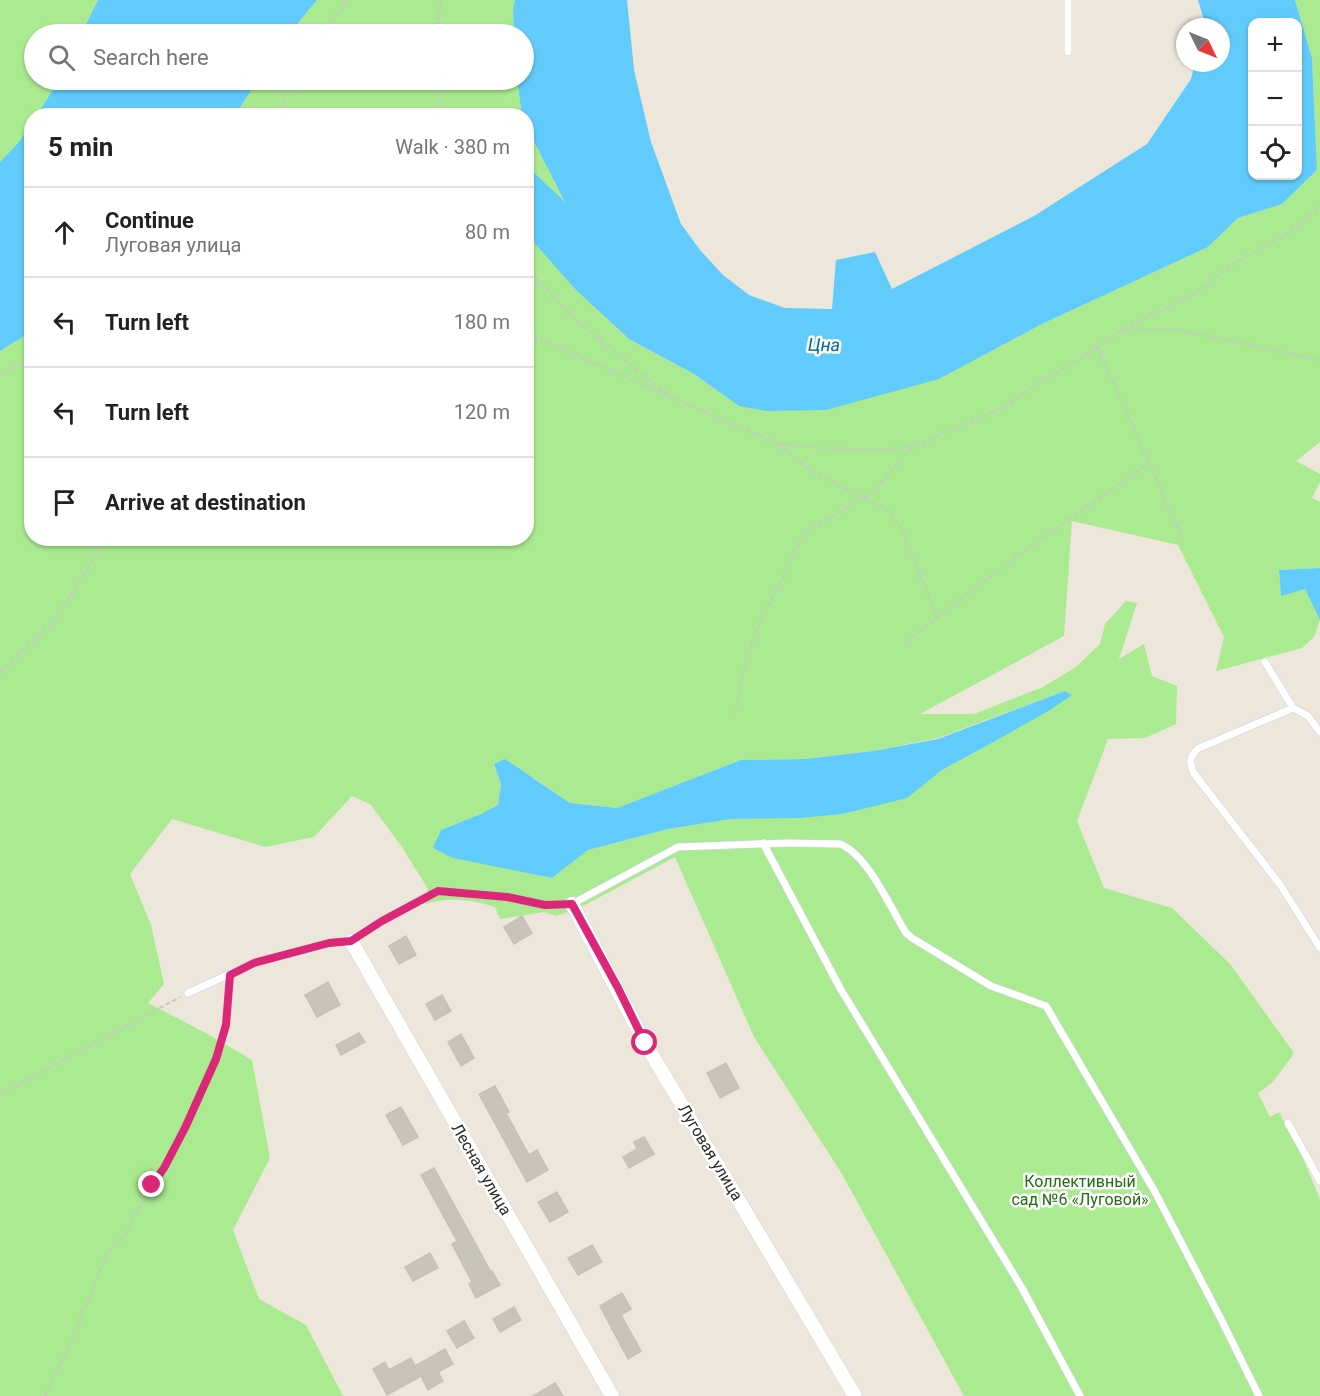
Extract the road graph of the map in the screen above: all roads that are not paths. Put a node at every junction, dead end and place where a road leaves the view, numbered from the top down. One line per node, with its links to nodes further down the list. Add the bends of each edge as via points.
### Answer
1 (1068, 0): 2 (lane)
2 (1068, 52)
3 (1265, 662): 4 (lane)
4 (1293, 708): 5 (lane, via 1308,716); 9 (lane, via 1197,749 1190,764 1281,886)
5 (1320, 732)
6 (763, 843): 7 (lane, via 678,847); 15 (lane, via 840,988 1022,1288); 16 (lane, via 831,843 848,847 861,858 912,938 991,986 1046,1006 1155,1192)
7 (572, 904): 8 (lane, via 545,905 507,897 438,891); 14 (street, Луговая улица, via 645,1043)
8 (351, 941): 10 (lane, via 254,963); 13 (street, Лесная улица)
9 (1320, 948)
10 (188, 993)
11 (1288, 1123): 12 (lane)
12 (1320, 1181)
13 (612, 1396)
14 (855, 1396)
15 (1080, 1396)
16 (1259, 1396)

